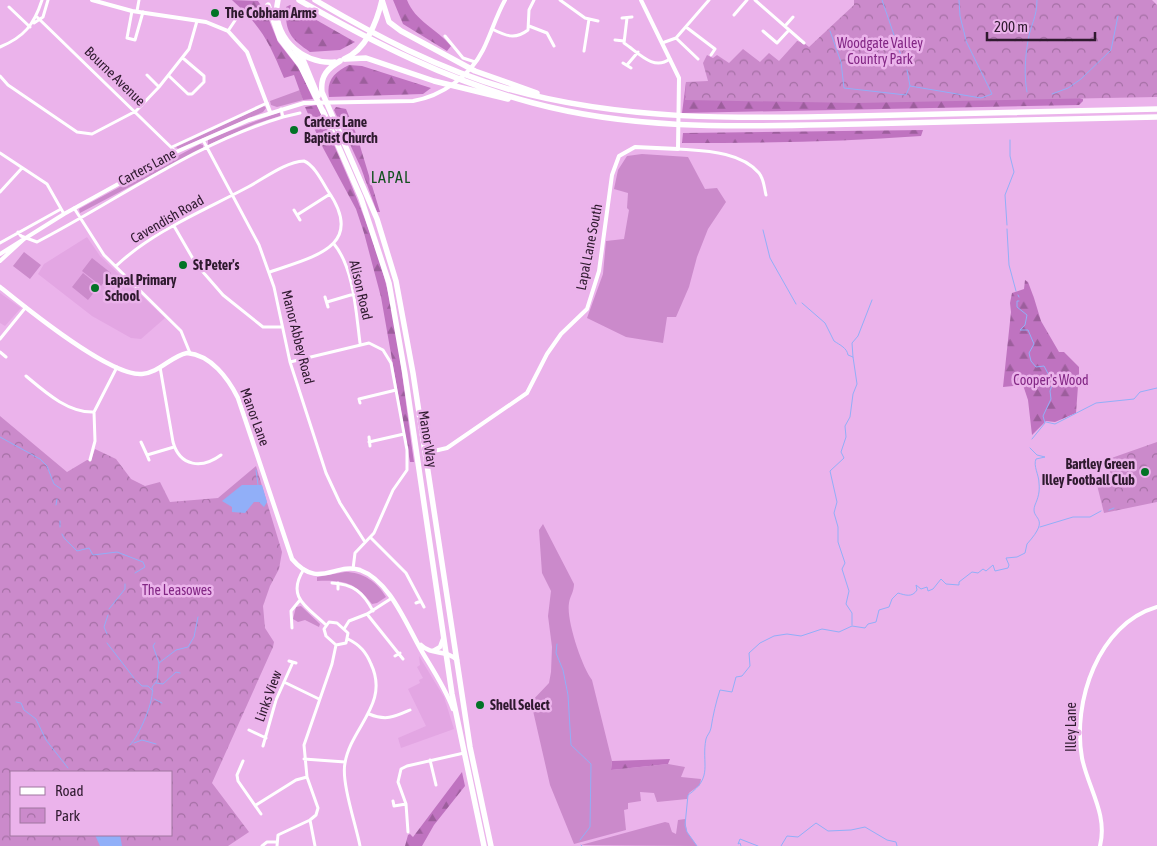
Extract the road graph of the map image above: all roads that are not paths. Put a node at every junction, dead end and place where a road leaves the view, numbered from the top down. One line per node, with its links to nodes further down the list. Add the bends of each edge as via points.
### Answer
1 (42, 0): 24 (street)
2 (48, 0): 24 (street)
3 (92, 0): 19 (street)
4 (139, 0): 19 (street)
5 (278, 0): 33 (highway)
6 (298, 0): 63 (highway, via 381,46 451,76)
7 (315, 0): 61 (highway, via 421,56 483,81)
8 (382, 0): 54 (highway, Manor Way, via 368,35 358,50); 61 (highway, via 386,16 393,26 459,64)
9 (505, 0): 35 (street, Carters Lane)
10 (534, 0): 30 (street, via 529,10)
11 (560, 0): 27 (street, via 576,14)
12 (641, 0): 43 (street)
13 (709, 0): 34 (street)
14 (747, 0): 21 (street)
15 (755, 0): 31 (street)
16 (266, 3): 33 (highway); 70 (highway, via 280,39 300,65)
17 (9, 7): 32 (street)
18 (242, 10): 37 (street)
19 (134, 11): 20 (street); 20 (street, via 128,39 136,40)
20 (143, 12): 29 (street)
21 (734, 16)
22 (632, 17): 26 (street)
23 (794, 17): 31 (street)
24 (39, 18): 32 (street); 66 (street, Bourne Avenue)
25 (622, 18): 26 (street)
26 (627, 18): 42 (street)
27 (589, 19): 28 (street); 48 (street)
28 (598, 20)
29 (197, 21): 37 (street); 51 (street, via 193,41)
30 (529, 26): 35 (street, via 521,36 513,37); 45 (street, via 547,33)
31 (785, 26): 36 (street)
32 (30, 27): 46 (street, via 16,40)
33 (279, 27): 47 (highway, via 285,40)
34 (686, 27): 40 (street); 50 (street, via 715,50)
35 (492, 29): 55 (street, Carters Lane)
36 (789, 30): 38 (street, via 777,43); 44 (street)
37 (228, 31): 62 (street, via 247,52)
38 (763, 31)
39 (446, 36): 55 (street, via 463,58)
40 (676, 38): 43 (street); 53 (street)
41 (615, 40): 42 (street)
42 (624, 40): 49 (street)
43 (662, 43): 52 (street)
44 (804, 43)
45 (554, 46)
46 (0, 47)
47 (296, 50): 54 (highway, via 320,62); 70 (highway, Manor Way)
48 (584, 51)
49 (638, 52): 52 (street, via 658,64); 56 (street, via 625,64)
50 (711, 55)
51 (184, 58): 59 (street); 59 (street, via 204,76 204,82 188,94)
52 (671, 59): 75 (street, via 679,78)
53 (698, 59)
54 (343, 60): 63 (highway, via 366,58 434,81); 120 (highway, Manor Way, via 324,75 322,92 377,219 396,282)
55 (474, 64): 64 (street, Carters Lane, via 445,89 430,97 304,104)
56 (631, 68)
57 (146, 75): 60 (street)
58 (0, 76): 66 (street, via 8,85 81,134 95,133)
59 (169, 76): 60 (street)
60 (159, 86): 66 (street)
61 (561, 101): 65 (highway, via 621,112 722,118)
62 (267, 103): 67 (street); 73 (street, Carters Lane)
63 (534, 104): 71 (highway, via 614,120 719,127)
64 (281, 109): 67 (street, Carters Lane); 69 (street)
65 (1157, 109)
66 (136, 111): 73 (street, Bourne Avenue)
67 (270, 112): 72 (street, Carters Lane)
68 (300, 113): 69 (street, Carters Lane)
69 (283, 116): 74 (street, Carters Lane, via 257,124)
70 (325, 116): 149 (highway, Manor Way, via 365,207 389,283)
71 (1157, 117)
72 (203, 139): 74 (street, Manor Abbey Road); 76 (street, Carters Lane)
73 (172, 147): 76 (street, Bourne Avenue)
74 (207, 148): 81 (street, Manor Abbey Road); 88 (street, Carters Lane)
75 (678, 149): 82 (street, via 740,160 759,173); 123 (street, Lapal Lane South, via 635,147 619,156 612,175 599,271 587,309 561,334 527,393 447,448)
76 (176, 152): 83 (street, Carters Lane)
77 (0, 153): 78 (street)
78 (22, 168): 79 (street); 84 (street, via 47,184)
79 (0, 192)
80 (330, 194): 81 (street, Cavendish Road, via 304,160); 87 (street); 94 (street, via 339,206 340,215 340,230)
81 (232, 195): 90 (street, Cavendish Road); 98 (street, Manor Abbey Road)
82 (766, 195)
83 (74, 208): 86 (street, Carters Lane); 88 (street)
84 (61, 209): 86 (street); 91 (street)
85 (294, 210): 87 (street)
86 (64, 214): 92 (street, Carters Lane)
87 (297, 215): 89 (street)
88 (79, 218): 92 (street, Carters Lane, via 37,242); 97 (street, via 94,243)
89 (300, 220)
90 (174, 226): 97 (street, Cavendish Road, via 139,246); 105 (street, via 196,264 223,295 263,327)
91 (18, 232): 92 (street); 93 (street)
92 (24, 239): 95 (street, Carters Lane); 96 (street, Carters Lane)
93 (0, 243)
94 (334, 244): 98 (street, via 324,252); 100 (street, Alison Road, via 342,255)
95 (0, 254)
96 (0, 261)
97 (116, 266): 109 (street, via 175,323)
98 (270, 272): 105 (street, Manor Abbey Road)
99 (0, 287): 103 (main road)
100 (354, 294): 102 (street); 107 (street, Alison Road)
101 (325, 298): 102 (street)
102 (327, 302): 104 (street)
103 (26, 307): 106 (street); 112 (main road, via 74,343)
104 (328, 307)
105 (282, 327): 111 (street, Manor Abbey Road)
106 (0, 339)
107 (360, 344): 111 (street); 115 (street, via 377,345 388,355)
108 (0, 352): 110 (street)
109 (190, 353): 113 (main road, via 177,356); 131 (main road, Manor Lane, via 205,359 232,385 288,549 292,559)
110 (6, 357)
111 (290, 362): 130 (street, Manor Abbey Road, via 326,473 340,503)
112 (117, 367): 113 (main road, via 143,374); 117 (street)
113 (160, 367): 121 (street)
114 (26, 376): 117 (street, via 63,404)
115 (396, 390): 116 (street, via 358,397); 118 (street)
116 (360, 403)
117 (94, 412): 126 (street, via 95,438)
118 (404, 434): 119 (street, via 370,444); 129 (street, via 406,473 393,490)
119 (369, 437)
120 (424, 446): 123 (street); 128 (highway, Manor Way)
121 (174, 447): 124 (street); 125 (street, via 184,461 196,464 208,463)
122 (137, 448): 124 (street, via 142,444)
123 (434, 451): 128 (street)
124 (148, 455): 127 (street)
125 (221, 456)
126 (90, 460)
127 (150, 460)
128 (427, 465): 159 (highway, Manor Way)
129 (371, 538): 130 (street); 138 (street, via 406,573)
130 (366, 542): 132 (street, via 355,552)
131 (304, 569): 132 (main road, via 324,575); 137 (street, via 296,584)
132 (353, 569): 136 (main road, via 368,574)
133 (332, 583): 134 (street)
134 (338, 583): 135 (street); 142 (street, via 356,588)
135 (338, 589)
136 (392, 598): 142 (street); 151 (main road)
137 (300, 600): 144 (street); 145 (street, via 291,611)
138 (421, 601): 139 (street); 140 (street)
139 (416, 603)
140 (424, 607)
141 (1157, 607): 188 (street, Illey Lane, via 1137,614 1116,631 1083,693 1080,740 1086,771 1101,814 1103,836)
142 (373, 610): 143 (street)
143 (367, 614): 146 (street, via 349,621); 147 (street)
144 (326, 625): 146 (street, via 334,622); 152 (street, via 324,633)
145 (292, 628)
146 (344, 629): 150 (street)
147 (380, 630): 148 (street); 155 (street)
148 (376, 634)
149 (444, 637): 153 (main road, via 440,647); 154 (highway, Manor Way)
150 (348, 639): 152 (street, via 342,645); 164 (street, via 361,648 375,673 376,698)
151 (418, 642): 153 (main road); 157 (main road)
152 (336, 645): 162 (street)
153 (429, 651): 154 (main road); 157 (main road)
154 (446, 652): 159 (main road); 165 (highway, Manor Way)
155 (400, 653): 156 (street); 158 (street)
156 (395, 656)
157 (427, 658): 165 (main road, via 448,695)
158 (403, 659)
159 (457, 660): 187 (highway, Manor Way, via 470,747)
160 (292, 662): 161 (street, Links View)
161 (284, 682): 162 (street); 167 (street, Links View)
162 (319, 699): 170 (street, via 307,733)
163 (410, 710): 164 (street, via 390,719)
164 (369, 714): 173 (street, via 354,737)
165 (458, 725): 169 (highway, Manor Way)
166 (249, 730): 167 (street, Links View)
167 (266, 738): 168 (street, Links View)
168 (263, 746)
169 (464, 753): 171 (street); 186 (highway, Manor Way)
170 (304, 759): 173 (street); 174 (street)
171 (430, 760): 175 (street, via 432,779); 177 (street, via 400,769 398,782)
172 (243, 761): 178 (street, via 238,781)
173 (345, 762): 185 (street)
174 (306, 777): 178 (street); 180 (street, via 318,808)
175 (436, 784)
176 (393, 801): 177 (street, via 393,808)
177 (406, 804): 181 (street)
178 (256, 805): 179 (street)
179 (261, 814)
180 (310, 820): 182 (street, via 282,833 276,838); 184 (street)
181 (408, 832)
182 (276, 844): 183 (street, via 267,842)
183 (262, 846)
184 (315, 846)
185 (360, 846)
186 (484, 846)
187 (491, 846)
188 (1100, 846)

